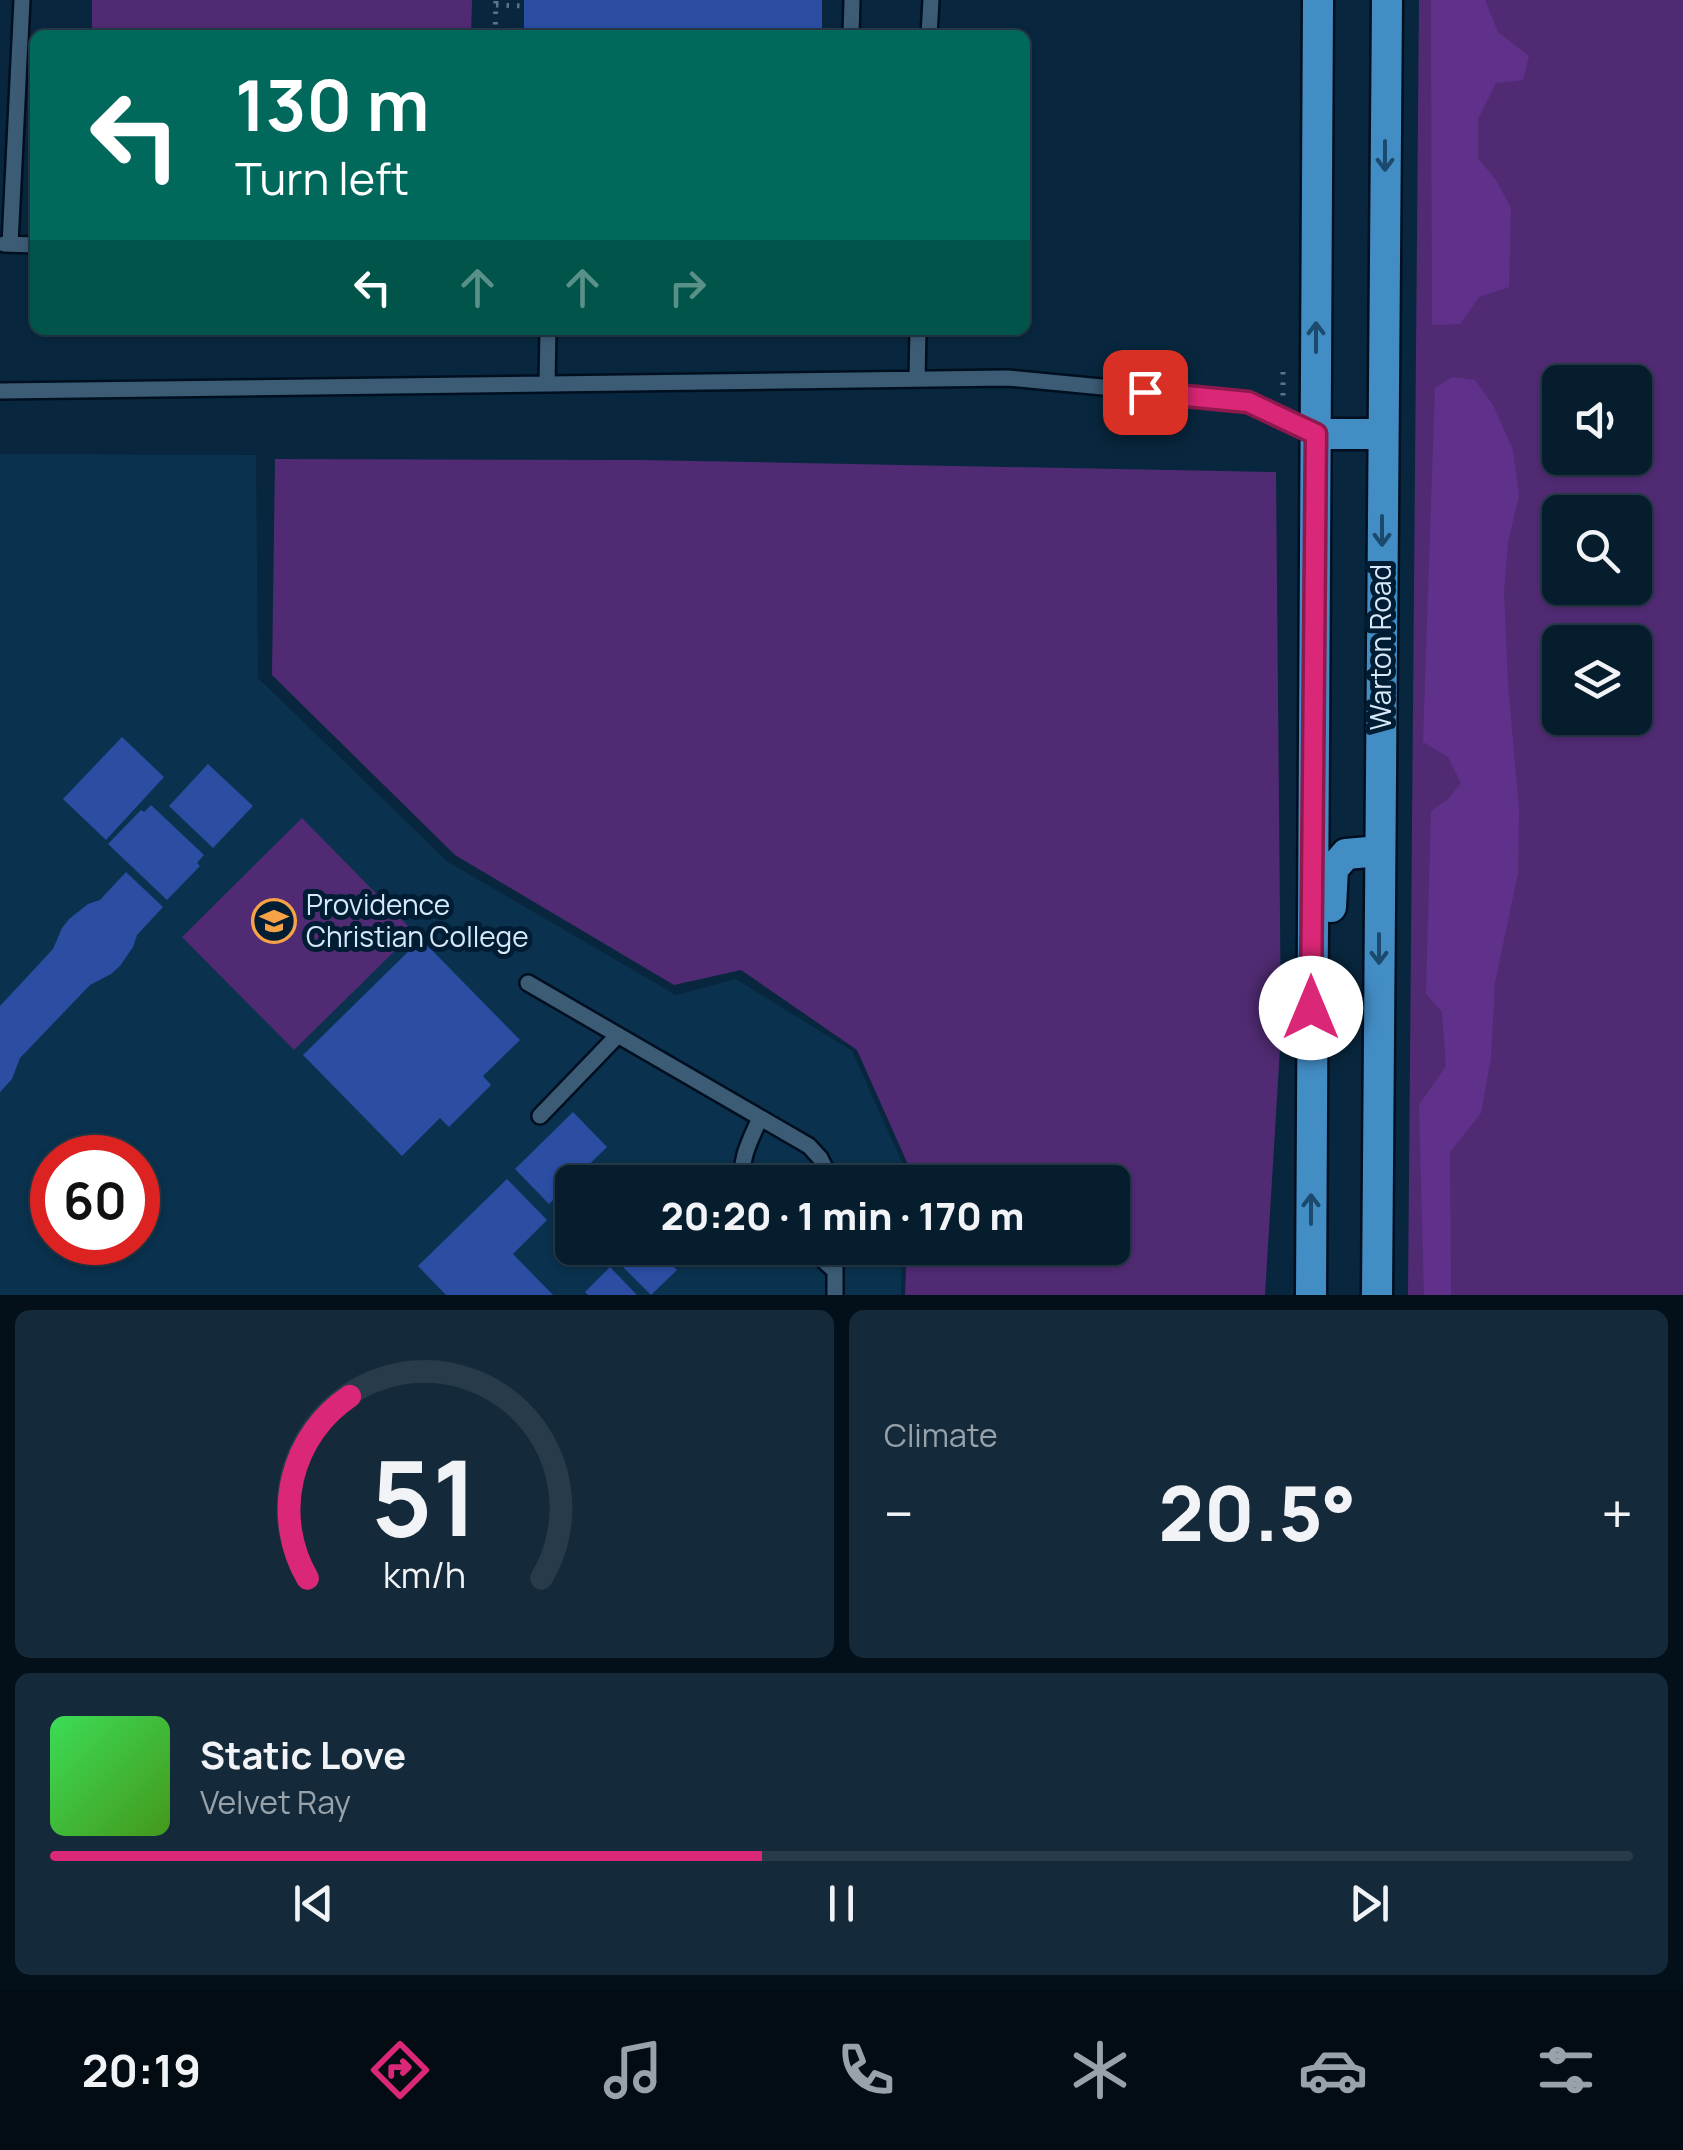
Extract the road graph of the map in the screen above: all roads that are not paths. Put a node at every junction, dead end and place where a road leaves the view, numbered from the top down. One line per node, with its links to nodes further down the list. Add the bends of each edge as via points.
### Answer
1 (22, 0): 8 (lane)
2 (852, 0): 6 (lane)
3 (931, 0): 7 (lane)
4 (1318, 0): 15 (main road, one-way to 4)
5 (1386, 0): 16 (main road, Warton Road, one-way to 16)
6 (852, 30)
7 (929, 30)
8 (5, 244): 9 (lane)
9 (30, 245)
10 (548, 335): 13 (lane)
11 (918, 335): 12 (lane)
12 (917, 379): 13 (lane); 15 (lane, via 1008,378 1248,402)
13 (547, 384): 14 (lane)
14 (0, 390)
15 (1316, 434): 16 (main road); 22 (main road)
16 (1383, 434): 17 (main road, Warton Road, one-way to 17)
17 (1380, 851): 22 (main road, via 1346,854 1332,870 1331,958); 30 (main road, Warton Road, one-way to 30)
18 (528, 983): 19 (lane)
19 (618, 1036): 20 (lane); 21 (lane)
20 (540, 1116)
21 (760, 1118): 23 (lane); 24 (lane, via 810,1146)
22 (1310, 1123): 29 (main road, one-way to 22)
23 (743, 1165)
24 (824, 1165)
25 (828, 1265): 27 (lane)
26 (835, 1265): 27 (lane)
27 (835, 1271): 28 (lane)
28 (835, 1295)
29 (1311, 1295)
30 (1377, 1295)

